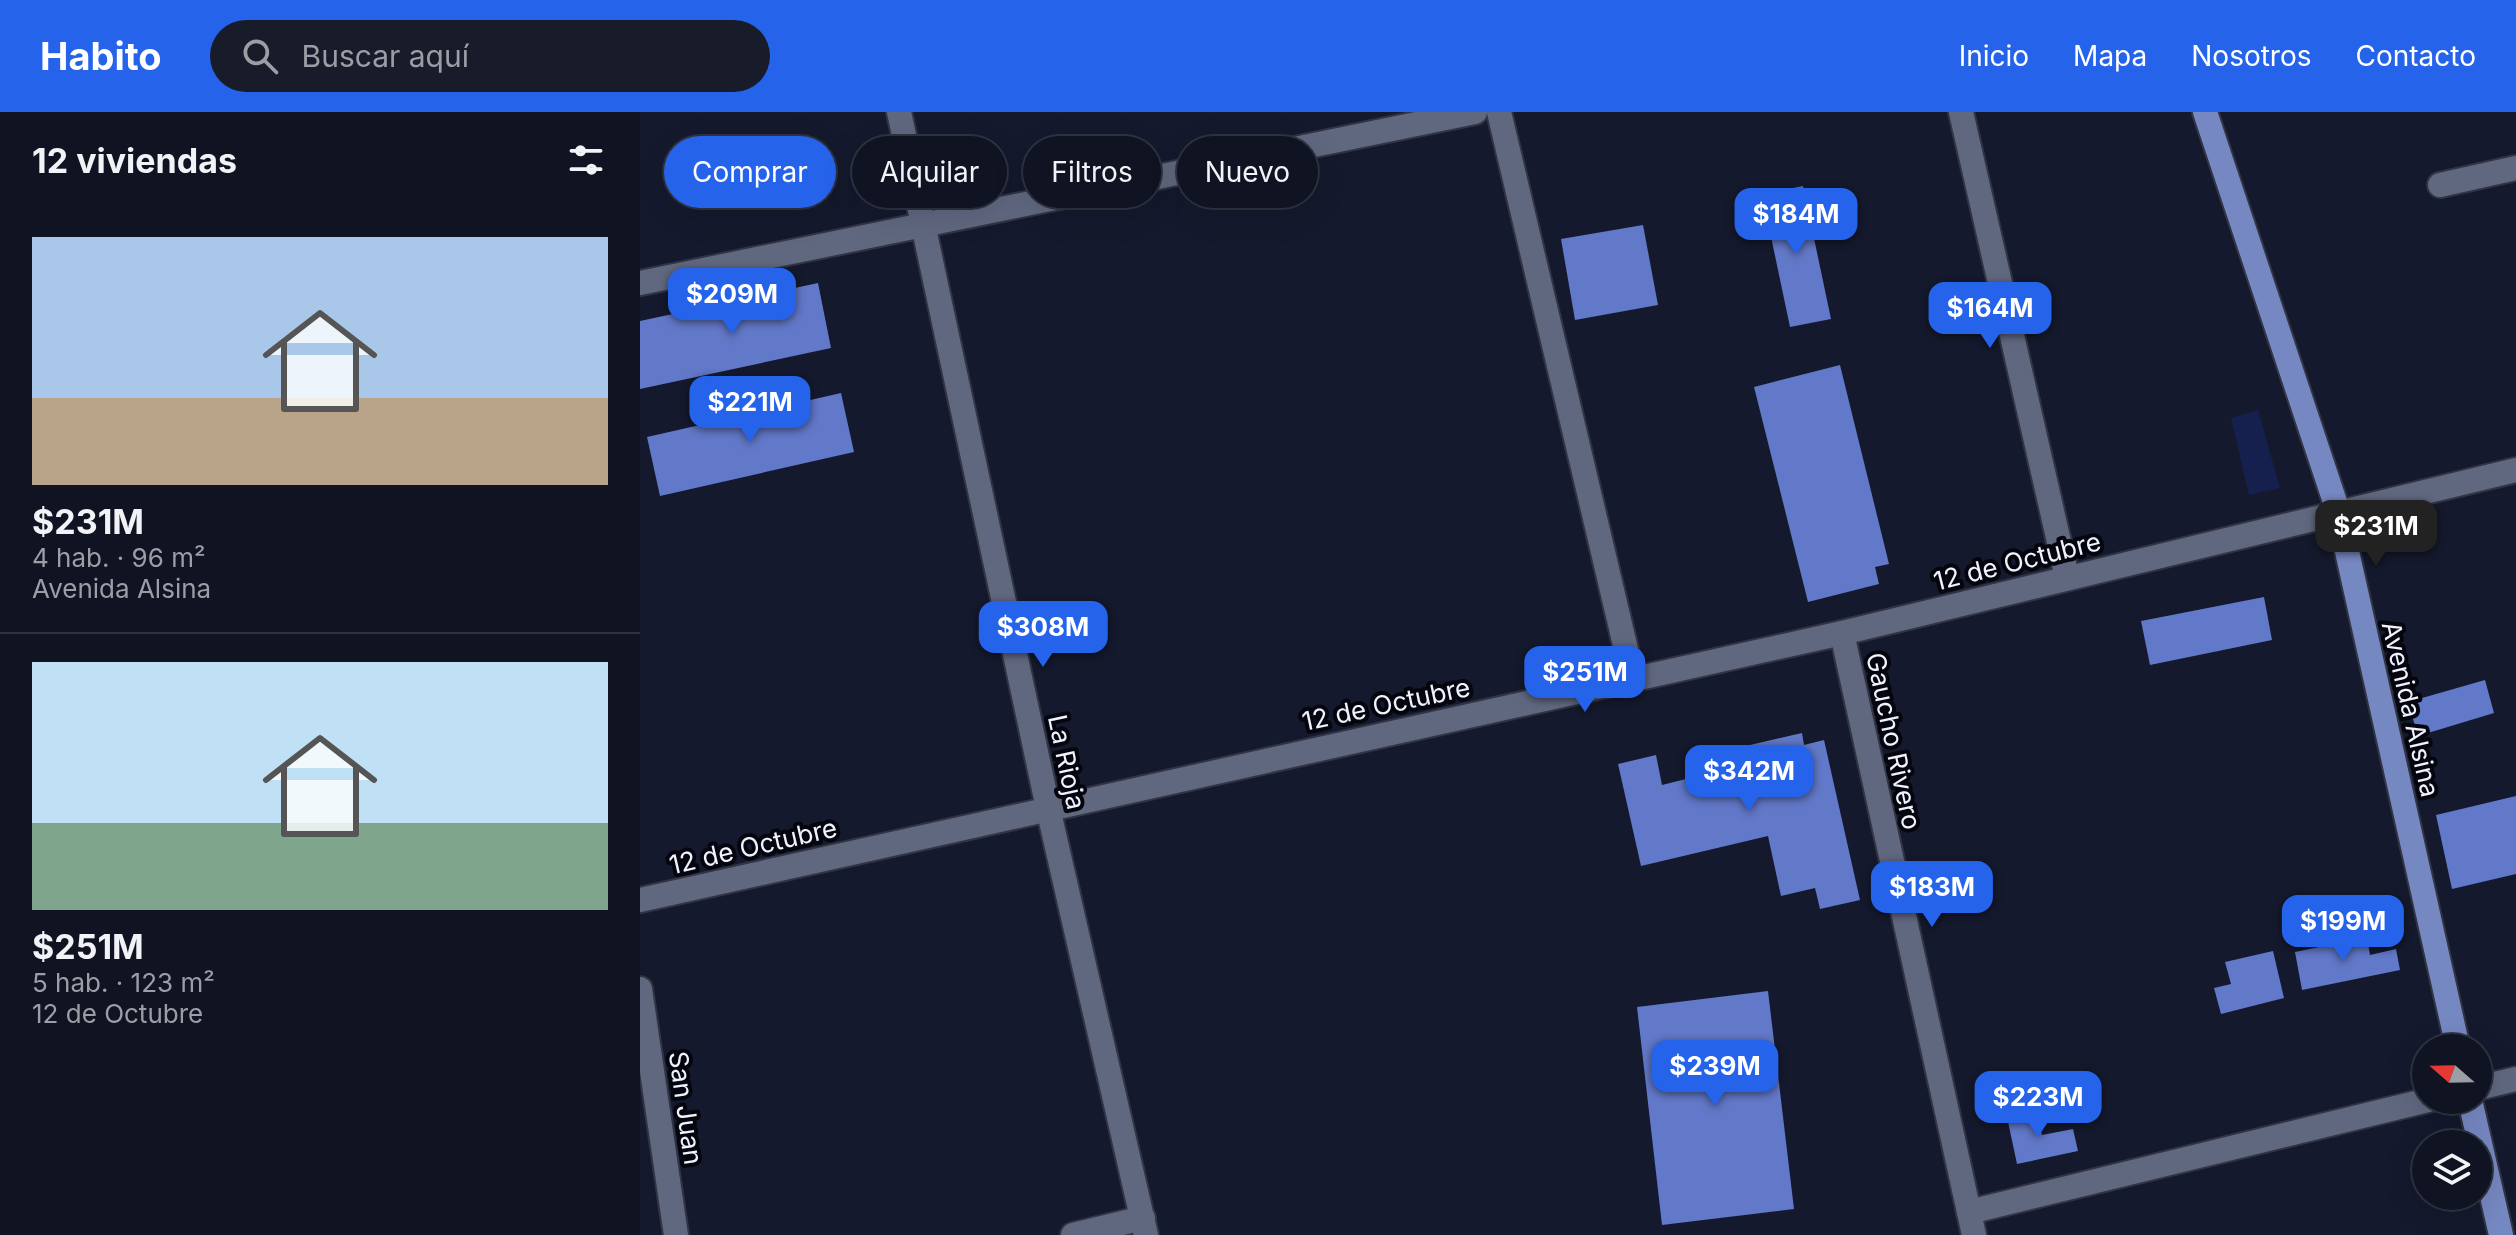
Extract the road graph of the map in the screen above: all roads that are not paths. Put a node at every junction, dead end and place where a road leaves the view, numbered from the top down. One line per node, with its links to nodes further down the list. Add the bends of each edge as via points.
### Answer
1 (899, 112): 8 (street, La Rioja)
2 (1475, 112): 8 (street)
3 (1499, 112): 14 (street)
4 (1961, 112): 12 (street)
5 (2205, 112): 11 (main road, Avenida Alsina)
6 (2516, 168): 7 (street)
7 (2440, 185)
8 (924, 226): 9 (street); 15 (street, La Rioja)
9 (640, 283)
10 (2516, 470): 11 (street, 12 de Octubre)
11 (2338, 511): 12 (street, 12 de Octubre); 18 (main road, Avenida Alsina)
12 (2067, 577): 13 (street, 12 de Octubre)
13 (1842, 633): 14 (street, 12 de Octubre); 23 (street, Gaucho Rivero)
14 (1633, 679): 15 (street, 12 de Octubre)
15 (1048, 808): 16 (street, 12 de Octubre); 24 (street, La Rioja)
16 (640, 900)
17 (640, 989): 25 (street, San Juan)
18 (2455, 1034)
19 (2516, 1079): 20 (street)
20 (2492, 1085)
21 (2412, 1104): 23 (street)
22 (2473, 1114): 27 (main road)
23 (1972, 1224)
24 (1144, 1226): 26 (street)
25 (676, 1235)
26 (1073, 1235)
27 (2501, 1235)

